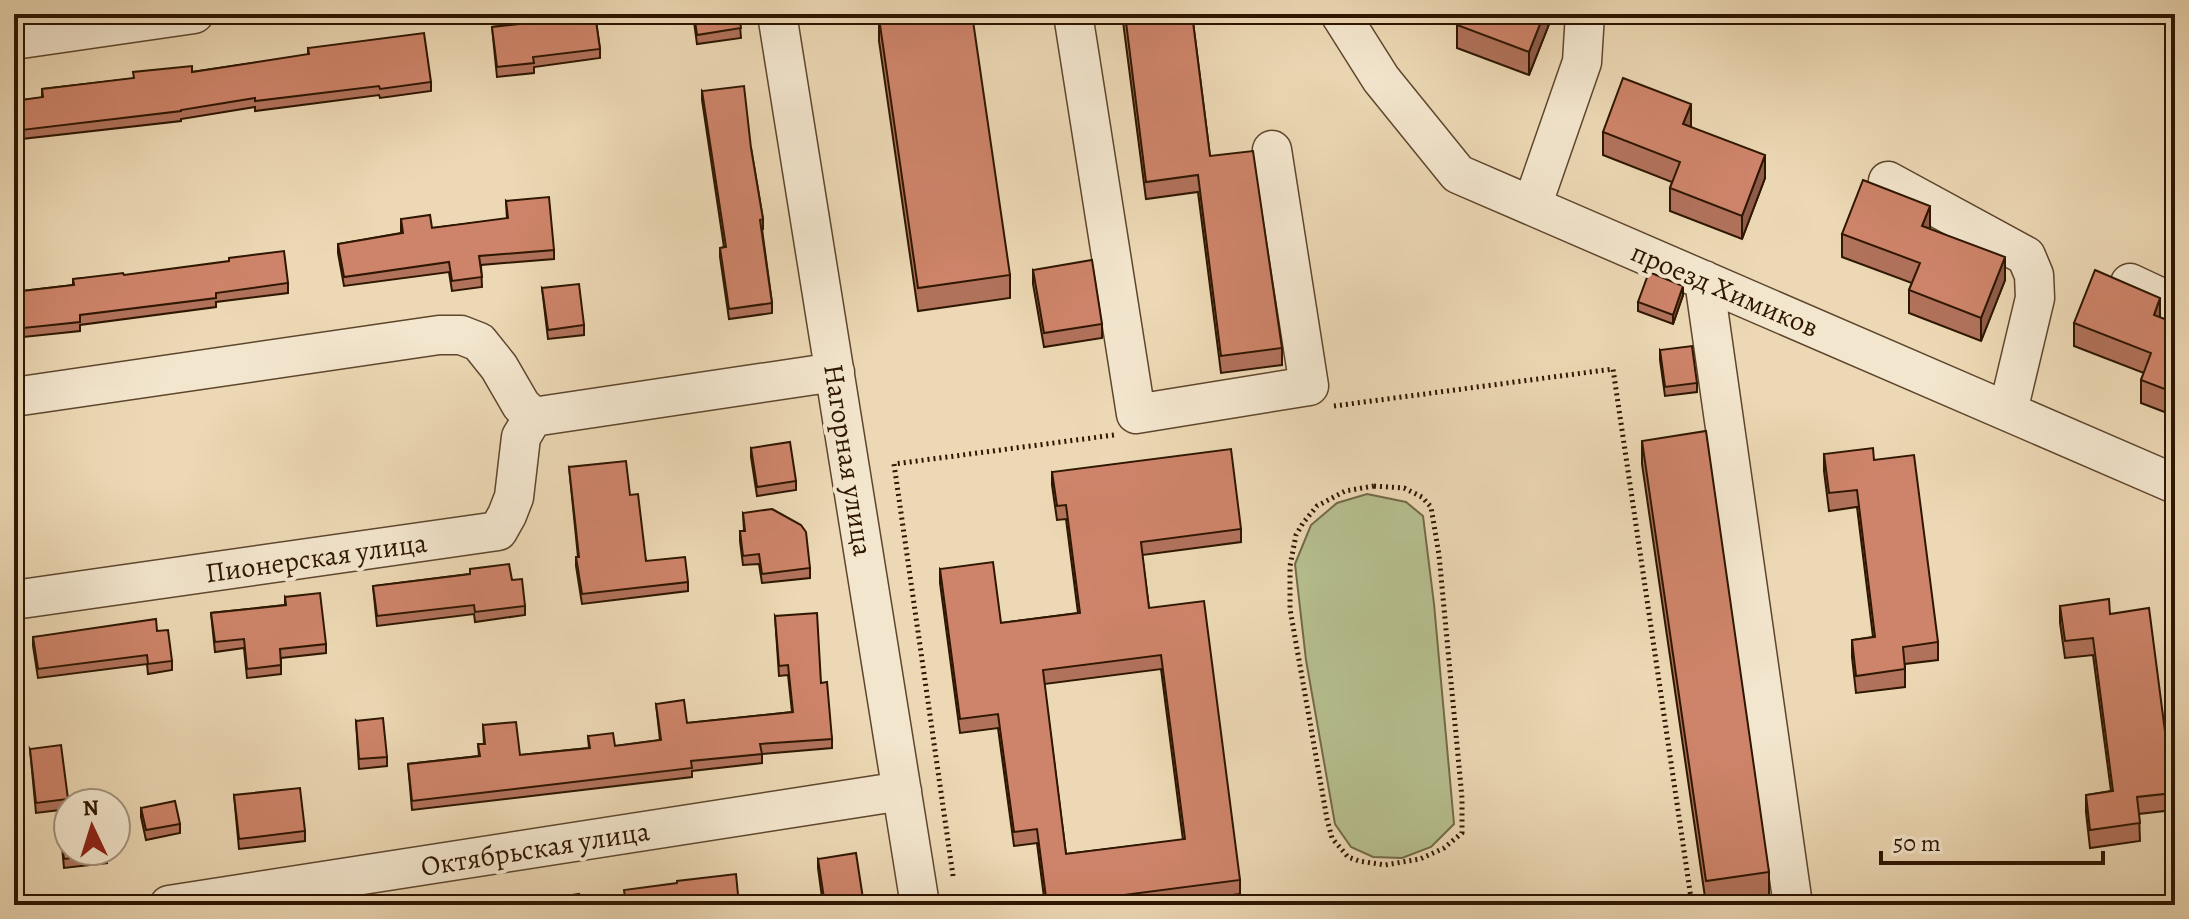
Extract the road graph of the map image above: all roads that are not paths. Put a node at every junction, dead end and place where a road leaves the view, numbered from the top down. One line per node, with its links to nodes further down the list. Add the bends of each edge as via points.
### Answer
1 (194, 14): 6 (street)
2 (777, 14): 13 (street, Нагорная улица)
3 (1073, 14): 7 (street, via 1136,414 1309,386)
4 (1340, 14): 9 (street, проезд Химиков, via 1381,79 1458,174)
5 (1585, 14): 9 (street, via 1582,62)
6 (14, 40)
7 (1272, 150)
8 (1888, 181): 15 (street, via 2026,256 2035,298)
9 (1532, 206): 10 (street, проезд Химиков)
10 (1704, 280): 15 (street, проезд Химиков); 22 (street)
11 (2130, 283): 12 (street)
12 (2175, 304)
13 (835, 372): 16 (street); 19 (street, Нагорная улица)
14 (14, 397): 16 (street, via 461,335 479,342)
15 (2008, 411): 17 (street, проезд Химиков)
16 (533, 417): 18 (street, Пионерская улица, via 521,437 514,497 498,531)
17 (2175, 484)
18 (14, 600)
19 (902, 791): 20 (street, Октябрьская улица); 21 (street, Нагорная улица)
20 (169, 905)
21 (920, 905)
22 (1793, 905)

